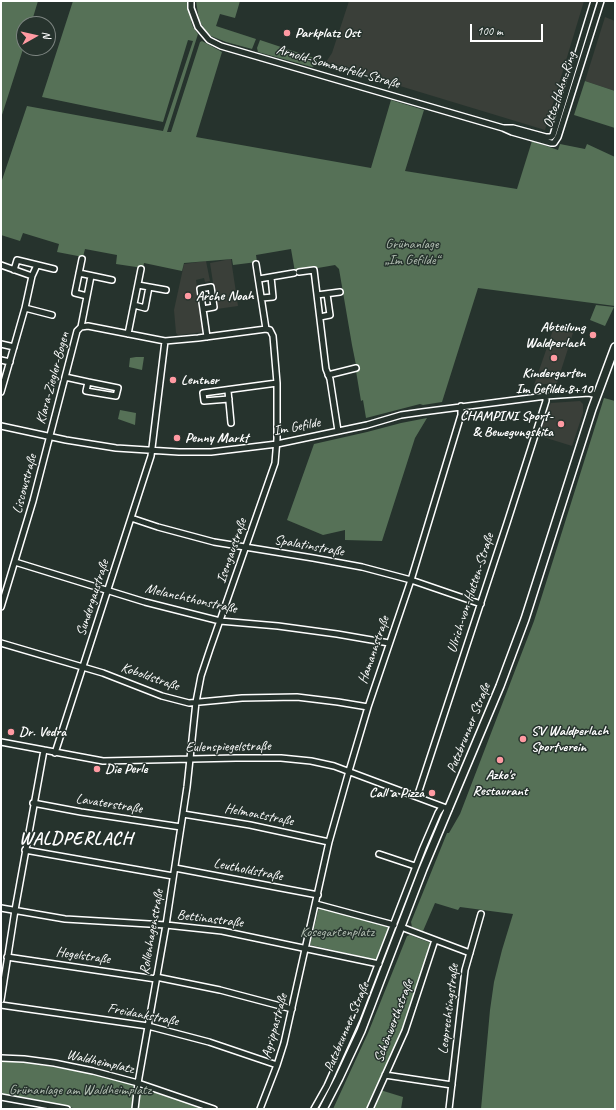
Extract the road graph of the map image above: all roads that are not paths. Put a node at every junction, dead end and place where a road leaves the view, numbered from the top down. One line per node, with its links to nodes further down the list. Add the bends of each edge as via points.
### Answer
1 (191, 1): 4 (street, Arnold-Sommerfeld-Straße, via 198,27 209,40 221,46)
2 (594, 1): 5 (street, Otto-Hahn-Ring)
3 (601, 1): 6 (street, Otto-Hahn-Ring)
4 (503, 128): 5 (street, Arnold-Sommerfeld-Straße, via 513,128 546,137); 6 (street, Arnold-Sommerfeld-Straße, via 550,143 554,143)
5 (553, 135): 6 (street, Otto-Hahn-Ring, via 555,138)
6 (558, 137)
7 (82, 259): 14 (street)
8 (256, 264): 18 (street)
9 (1, 265): 13 (street)
10 (37, 265): 11 (street); 13 (street, via 17,260); 15 (street)
11 (54, 269)
12 (141, 269): 20 (street)
13 (14, 270): 15 (street)
14 (79, 273): 16 (street); 26 (street, via 75,293)
15 (32, 276): 29 (street)
16 (91, 276): 19 (street); 26 (street, Klara-Ziegler-Bogen)
17 (271, 277): 18 (street); 25 (street, via 314,270); 27 (street, via 273,297)
18 (259, 279): 27 (street)
19 (112, 280)
20 (138, 285): 21 (street); 28 (street)
21 (149, 287): 22 (street); 28 (street, via 145,308)
22 (166, 290)
23 (340, 292): 24 (street)
24 (327, 294): 25 (street); 32 (street, via 330,316)
25 (317, 295): 32 (street)
26 (86, 296): 33 (street, Klara-Ziegler-Bogen)
27 (262, 298): 34 (street)
28 (134, 305): 35 (street)
29 (25, 308): 31 (street); 39 (street)
30 (203, 309): 30 (street, via 200,289 211,287 214,307); 36 (street)
31 (52, 315)
32 (320, 317): 44 (street)
33 (81, 327): 35 (street, Klara-Ziegler-Bogen, via 88,326); 45 (street, Klara-Ziegler-Bogen, via 77,331)
34 (266, 329): 36 (street, Klara-Ziegler-Bogen); 47 (street, via 270,330 273,336)
35 (128, 334): 37 (street, Klara-Ziegler-Bogen)
36 (207, 337): 37 (street, Klara-Ziegler-Bogen)
37 (165, 341): 59 (street, Sundergaustraße)
38 (1, 344): 39 (street)
39 (14, 347): 42 (street)
40 (615, 347): 50 (main road, Putzbrunner Straße)
41 (1, 360): 42 (street)
42 (10, 362): 49 (street)
43 (356, 368): 44 (street)
44 (328, 375): 56 (street)
45 (65, 377): 46 (street); 57 (street, Klara-Ziegler-Bogen)
46 (88, 382): 46 (street, via 118,388 116,396 86,391)
47 (277, 384): 48 (street); 58 (street, Isengaustraße)
48 (228, 391): 52 (street); 52 (street, via 203,393 204,401)
49 (1, 392)
50 (597, 395): 51 (street, Im Gefilde, via 589,393); 80 (main road, Putzbrunner Straße, via 525,619 500,686)
51 (546, 396): 53 (street, Im Gefilde); 65 (street, Ulrich-von-Hutten-Straße)
52 (229, 399): 54 (street)
53 (461, 406): 56 (street, Im Gefilde, via 401,415); 63 (street, Hamannstraße, via 461,415)
54 (231, 423)
55 (1, 426): 57 (street, Im Gefilde)
56 (338, 431): 58 (street, Im Gefilde)
57 (50, 437): 59 (street, Im Gefilde, via 116,448); 62 (street, Liscowstraße)
58 (277, 444): 59 (street, Im Gefilde, via 202,452); 61 (street, Isengaustraße, via 275,463)
59 (151, 450): 60 (street, Sundergaustraße)
60 (132, 518): 61 (street, Spalatinstraße, via 201,539); 64 (street, Sundergaustraße)
61 (245, 547): 63 (street, Spalatinstraße, via 338,562); 67 (street, Isengaustraße)
62 (15, 562): 64 (street, Melanchthonstraße); 66 (street, Liscowstraße)
63 (411, 580): 65 (street, Spalatinstraße); 69 (street, Hamannstraße)
64 (108, 591): 67 (street, Melanchthonstraße); 70 (street, Sundergaustraße)
65 (481, 604): 78 (street, Ulrich-von-Hutten-Straße)
66 (1, 607)
67 (220, 621): 69 (street, Melanchthonstraße, via 330,633); 71 (street, Isengaustraße)
68 (1, 643): 70 (street, Koboldstraße)
69 (389, 643): 72 (street, Hamannstraße)
70 (83, 667): 71 (street, Koboldstraße, via 162,696); 75 (street, Sundergaustraße)
71 (196, 702): 72 (street, Koboldstraße, via 291,697); 76 (street, Isengaustraße)
72 (368, 708): 77 (street, Hamannstraße)
73 (1, 742): 74 (street, Eulenspiegelstraße)
74 (44, 750): 75 (street, Eulenspiegelstraße); 79 (street)
75 (55, 753): 76 (street, Eulenspiegelstraße, via 103,761)
76 (191, 759): 77 (street, Eulenspiegelstraße, via 281,758 311,761); 81 (street, Rollenhagenstraße)
77 (349, 772): 78 (street, Eulenspiegelstraße); 83 (street, Hamannstraße)
78 (417, 797): 80 (street, Eulenspiegelstraße)
79 (33, 803): 82 (street, Lavaterstraße); 84 (street)
80 (446, 808): 86 (street, Putzbrunner Straße, via 438,813); 95 (main road, Putzbrunner Straße, via 423,869)
81 (183, 814): 82 (street, Rollenhagenstraße); 83 (street, Helmontstraße)
82 (181, 827): 87 (street, Rollenhagenstraße)
83 (329, 842): 89 (street, Hamannstraße)
84 (25, 850): 88 (street); 92 (street)
85 (379, 854): 86 (street)
86 (415, 866): 95 (street, Putzbrunner Straße)
87 (175, 868): 88 (street, Rollenhagenstraße); 89 (street, Leutholdstraße)
88 (173, 876): 94 (street, Rollenhagenstraße)
89 (318, 895): 90 (street, Hamannstraße)
90 (316, 904): 95 (street); 97 (street)
91 (1, 908): 92 (street, Bettinastraße)
92 (15, 910): 94 (street, Bettinastraße, via 79,920); 99 (street)
93 (481, 914): 98 (street, Leoprechtingstraße)
94 (166, 925): 97 (street, Bettinastraße, via 222,931); 101 (street, Rollenhagenstraße)
95 (397, 926): 96 (street); 100 (street, Putzbrunner Straße); 117 (main road, Putzbrunner Straße, via 358,1038)
96 (435, 940): 98 (street); 108 (street, Schönwerthstraße, via 406,1031)
97 (306, 947): 100 (street); 104 (street, Agrippastraße)
98 (470, 953): 110 (street, Leoprechtingstraße, via 465,970)
99 (7, 957): 101 (street, Hegelstraße); 102 (street)
100 (379, 964): 116 (street, Putzbrunner Straße, via 352,1032)
101 (156, 978): 104 (street, Hegelstraße, via 220,990); 105 (street, Rollenhagenstraße)
102 (1, 1000)
103 (1, 1005): 105 (street, Freidankstraße)
104 (292, 1009): 107 (street, Agrippastraße)
105 (148, 1026): 107 (street, Freidankstraße, via 209,1042); 109 (street, Rollenhagenstraße)
106 (1, 1058): 109 (street, Waldheimplatz, via 54,1063)
107 (277, 1065): 115 (street, Agrippastraße)
108 (385, 1075): 110 (street); 118 (street, Schönwerthstraße)
109 (138, 1083): 113 (street, Rollenhagenstraße); 114 (street, Waldheimplatz)
110 (452, 1085): 119 (street, Leoprechtingstraße)
111 (1, 1097): 112 (street)
112 (67, 1109)
113 (135, 1109)
114 (214, 1109)
115 (260, 1109)
116 (314, 1109)
117 (323, 1109)
118 (370, 1109)
119 (449, 1109)

